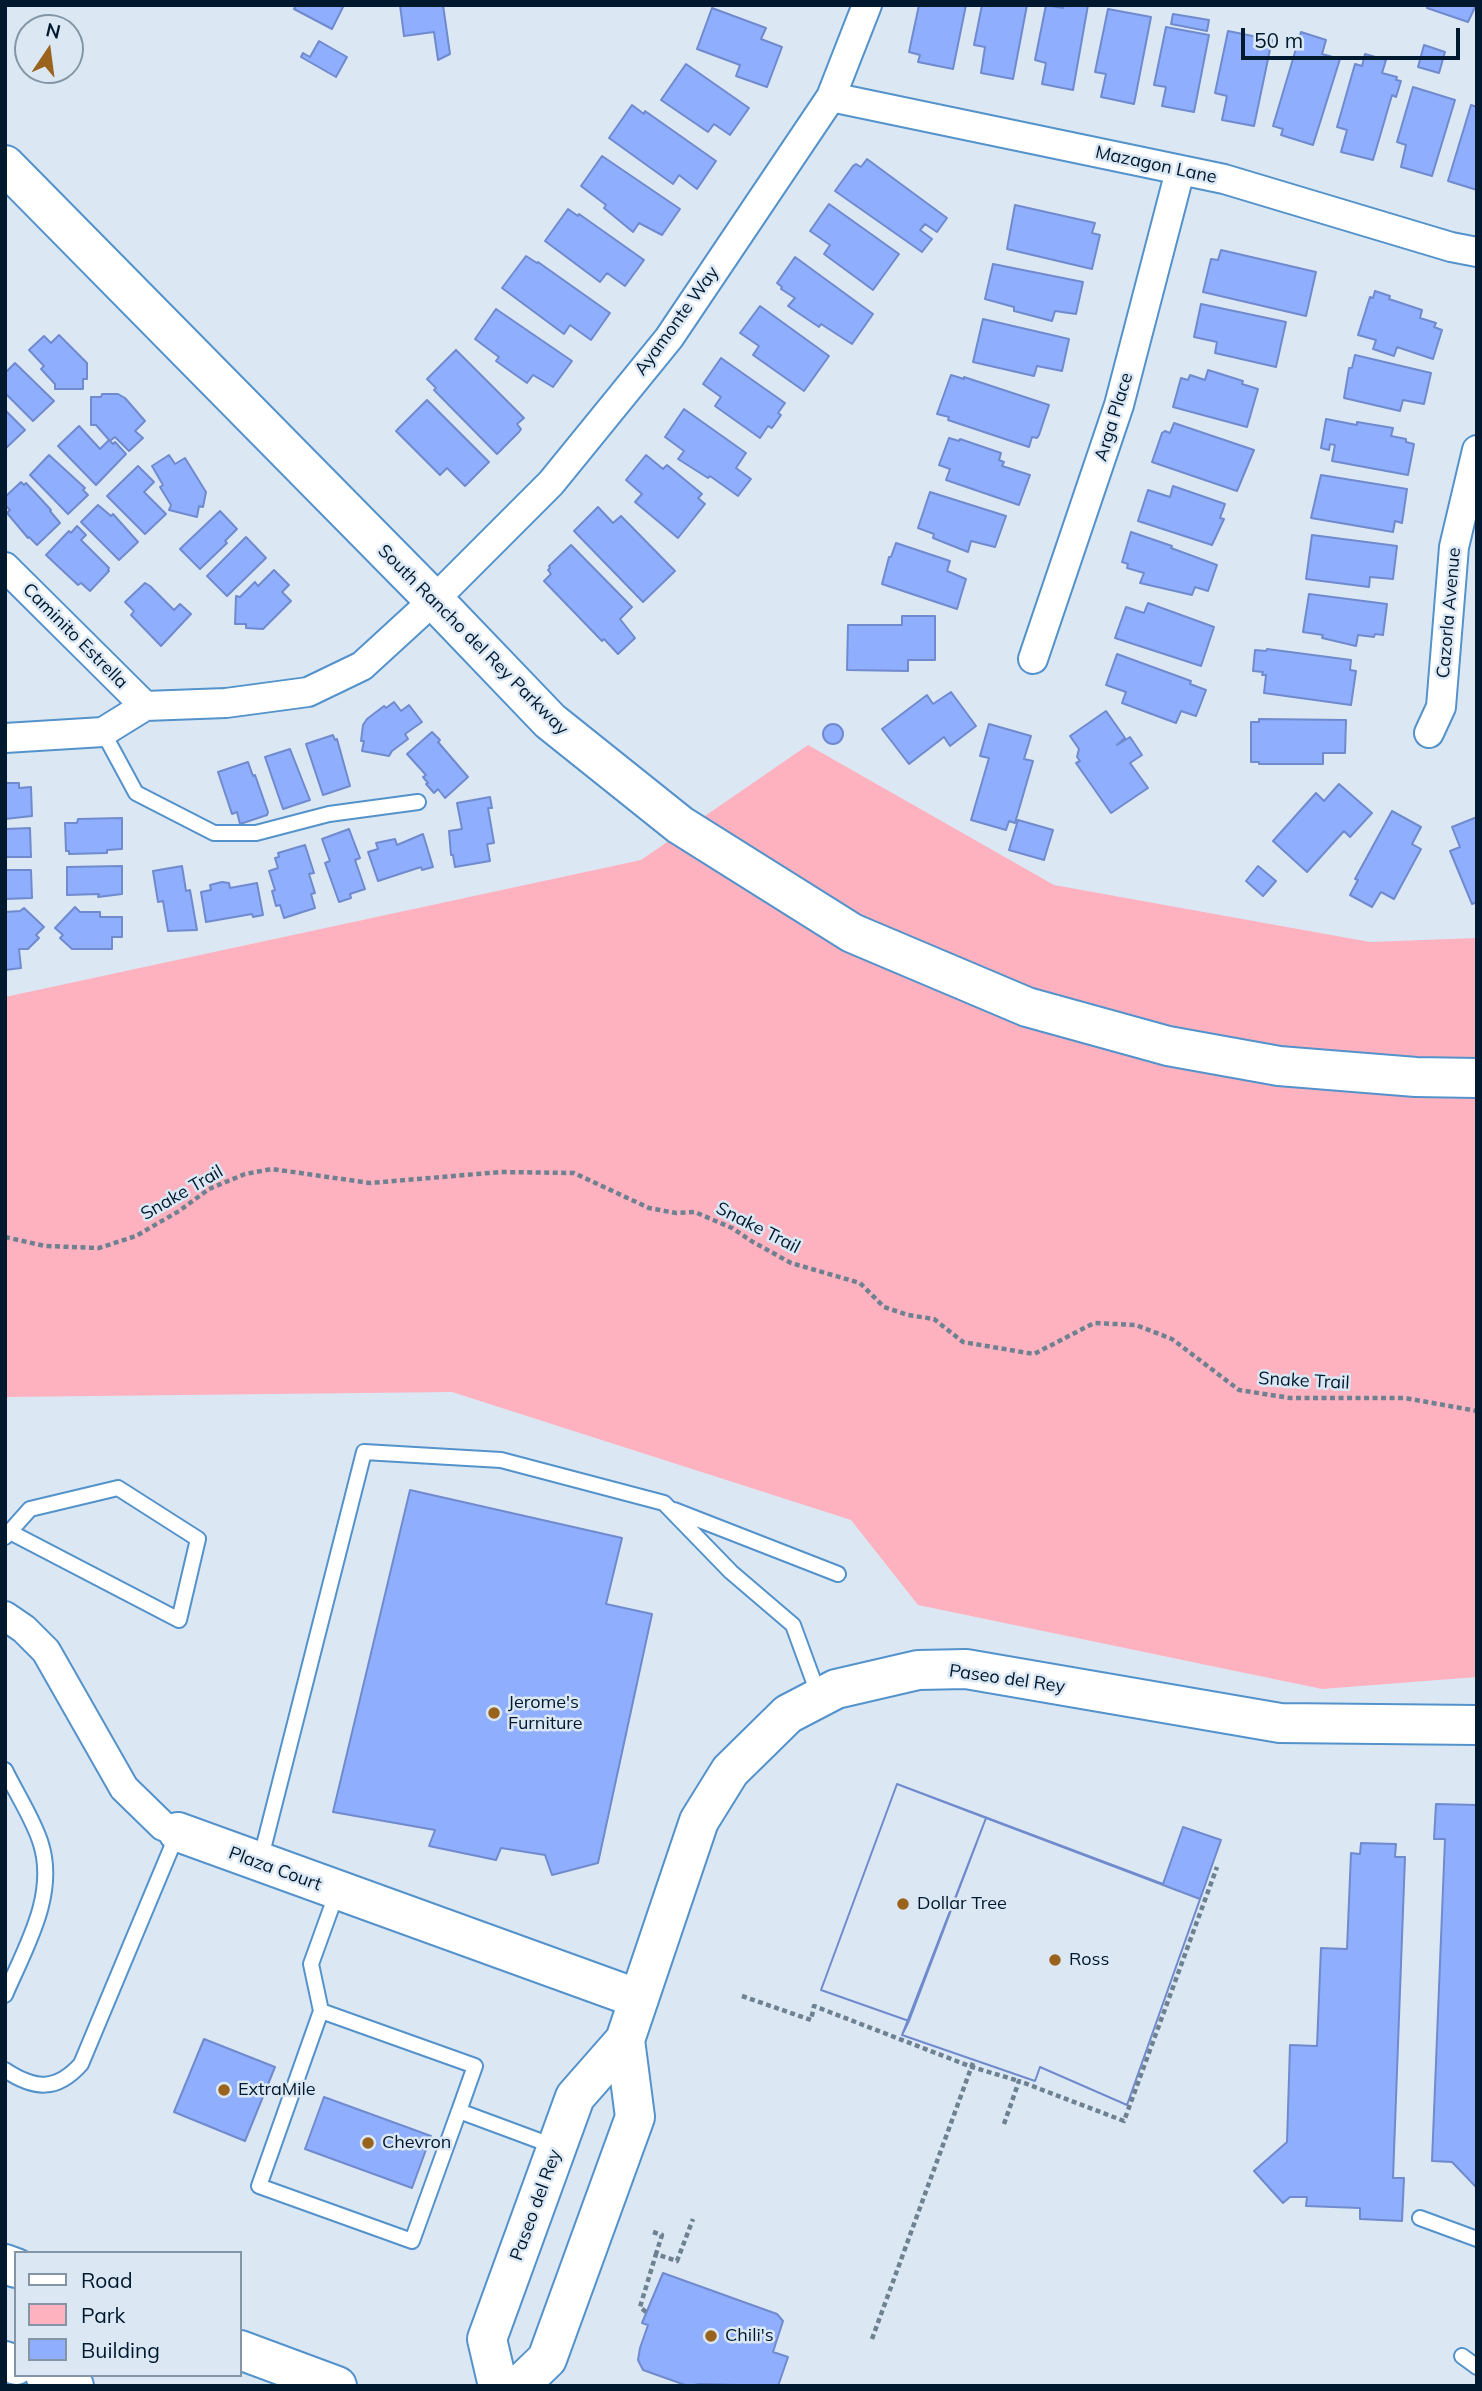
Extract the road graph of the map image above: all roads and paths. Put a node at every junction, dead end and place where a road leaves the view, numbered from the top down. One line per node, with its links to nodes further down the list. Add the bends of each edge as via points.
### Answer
1 (867, 5): 2 (street, Ayamonte Way)
2 (831, 97): 4 (street, Mazagon Lane); 8 (street, Ayamonte Way, via 669,338 551,483)
3 (5, 165): 8 (street, South Rancho del Rey Parkway)
4 (1180, 171): 5 (street, Mazagon Lane, via 1224,179); 9 (street, Arga Place, via 1119,405)
5 (1477, 252)
6 (1477, 450): 12 (street, Cazorla Avenue, via 1454,547 1441,707)
7 (5, 567): 10 (street, Caminito Estrella)
8 (434, 600): 10 (street, via 362,666 308,692 226,704); 15 (street, South Rancho del Rey Parkway, via 550,721 680,825 852,933 1027,1007 1168,1046 1279,1066)
9 (1033, 659)
10 (145, 706): 11 (street, Caminito Estrella)
11 (103, 732): 13 (street, Caminito Estrella); 14 (lane, via 136,793 214,833 256,833 329,814)
12 (1429, 733)
13 (5, 738)
14 (418, 802)
15 (1477, 1078)
16 (5, 1237): 17 (path, Snake Trail, via 45,1246 99,1248 136,1236 209,1189 272,1169 370,1183 501,1172 574,1173 649,1208 695,1212 791,1262 860,1283 884,1307 934,1319 963,1342 1034,1354 1094,1323 1136,1325 1172,1339 1239,1390 1290,1398 1405,1398)
17 (1477, 1411)
18 (669, 1508): 20 (lane); 22 (lane, via 731,1572 793,1625); 26 (lane, via 501,1460 364,1452)
19 (7, 1534): 19 (lane, via 30,1508 118,1488 198,1539 179,1620)
20 (838, 1574)
21 (5, 1616): 25 (street, Plaza Court, via 46,1651 124,1788 163,1826)
22 (819, 1698): 23 (street, Paseo del Rey, via 836,1689 918,1670 966,1669 1280,1723); 31 (street, Paseo del Rey, via 788,1714 730,1772 699,1821)
23 (1477, 1725)
24 (5, 1770): 29 (lane, via 41,1844 46,1872 41,1908)
25 (178, 1832): 26 (street, Plaza Court); 36 (lane, via 81,2064 54,2085 37,2085)
26 (260, 1863): 28 (street, Plaza Court)
27 (1217, 1867): 37 (path, via 1124,2121)
28 (337, 1891): 31 (street, Plaza Court); 32 (lane, via 311,1964)
29 (5, 1994)
30 (743, 1996): 35 (path, via 811,2020 814,2006)
31 (639, 1999): 33 (street, Paseo del Rey)
32 (321, 2011): 38 (lane, via 475,2066); 38 (lane, via 259,2186 412,2241)
33 (625, 2040): 40 (street, Paseo del Rey, via 575,2097); 55 (street, Paseo del Rey, via 635,2117 547,2359)
34 (974, 2060): 35 (path)
35 (972, 2067): 37 (path); 47 (path)
36 (5, 2070)
37 (1019, 2081): 39 (path)
38 (459, 2111): 40 (lane)
39 (1004, 2124)
40 (557, 2148): 54 (street, Paseo del Rey, via 487,2339)
41 (1420, 2218): 44 (lane)
42 (693, 2219): 45 (path, via 677,2261)
43 (653, 2232): 45 (path, via 662,2235)
44 (1477, 2239)
45 (656, 2254): 46 (path, via 640,2307)
46 (646, 2312)
47 (872, 2339)
48 (242, 2351): 53 (street)
49 (1462, 2356): 50 (lane)
50 (1477, 2367)
51 (50, 2377): 52 (street)
52 (74, 2386)
53 (337, 2386)
54 (498, 2386)
55 (519, 2386)

